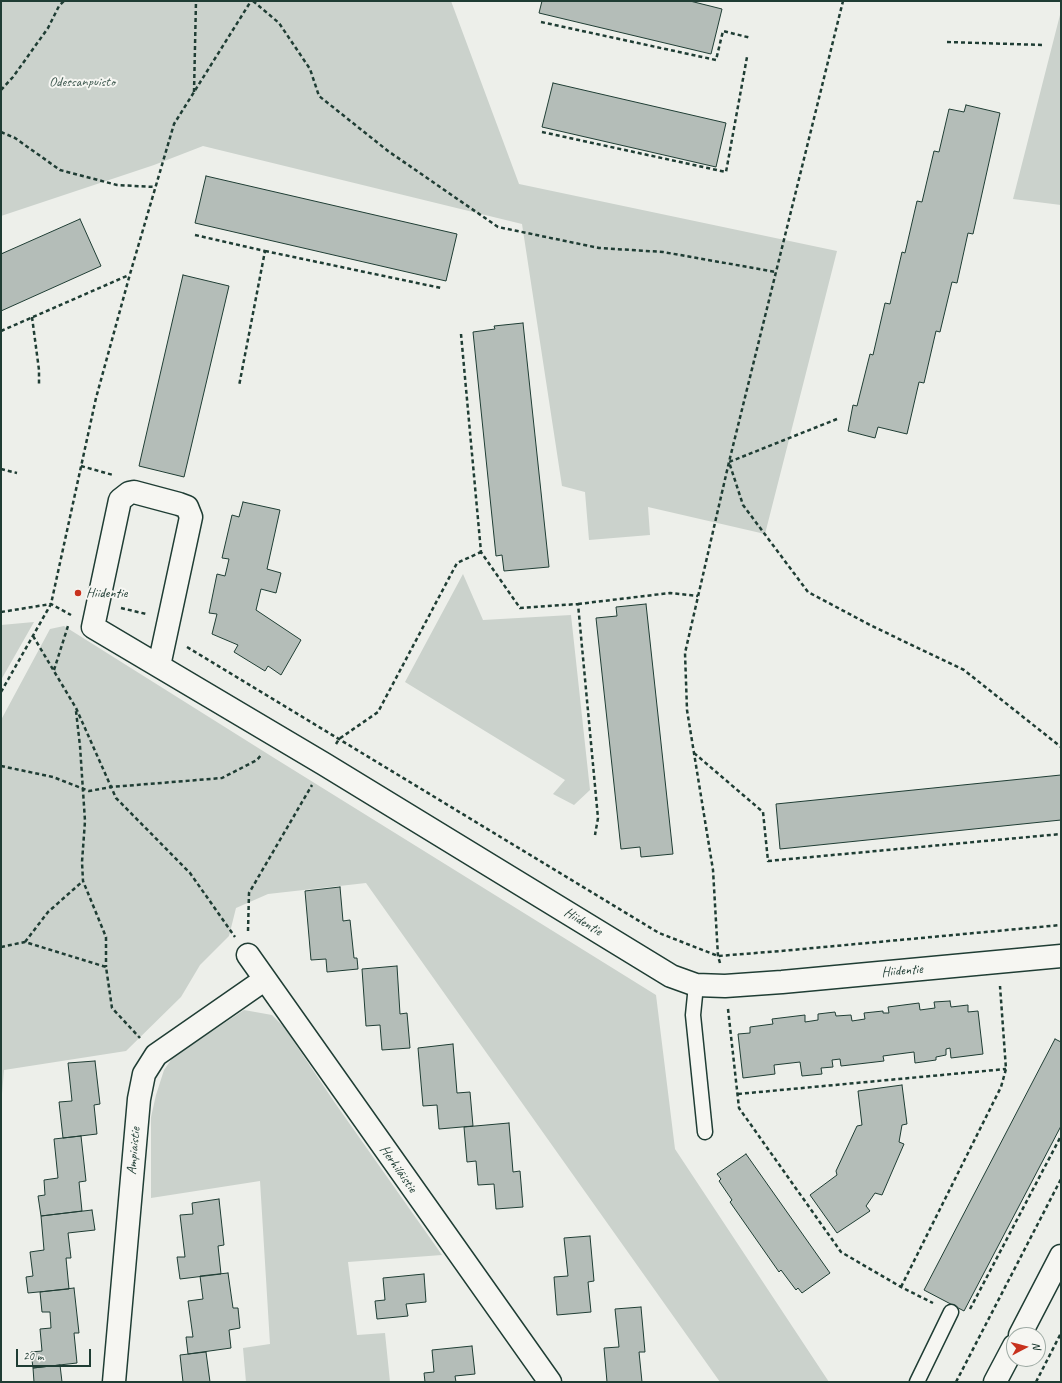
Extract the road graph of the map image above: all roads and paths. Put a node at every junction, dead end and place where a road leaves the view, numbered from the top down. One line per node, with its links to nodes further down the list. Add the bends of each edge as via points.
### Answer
1 (64, 1): 10 (path, via 48,28)
2 (196, 1): 11 (path)
3 (252, 1): 11 (path); 17 (path, via 279,23 310,69 319,96 388,152 498,227 599,248 663,252)
4 (843, 1): 17 (path)
5 (541, 22): 6 (path, via 716,60 723,32)
6 (751, 38)
7 (946, 42): 8 (path)
8 (1043, 45)
9 (746, 57): 13 (path, via 726,172)
10 (1, 90)
11 (194, 93): 14 (path, via 174,124)
12 (1, 132): 14 (path, via 15,138 60,170 117,185)
13 (542, 132)
14 (155, 187): 18 (path)
15 (195, 235): 16 (path)
16 (265, 251): 19 (path); 24 (path)
17 (776, 272): 26 (path)
18 (130, 274): 20 (path); 32 (path, via 96,398)
19 (441, 288)
20 (32, 317): 21 (path); 23 (path)
21 (1, 331)
22 (461, 334): 29 (path)
23 (39, 384)
24 (239, 386)
25 (837, 418): 26 (path)
26 (729, 462): 30 (path); 45 (path, via 743,505 808,592 964,670)
27 (1, 469): 28 (path)
28 (17, 473)
29 (481, 552): 33 (path, via 520,608); 44 (path, via 457,563 378,712)
30 (698, 596): 33 (path, via 670,593); 46 (path, via 685,653 687,710)
31 (98, 603): 36 (street); 37 (path); 37 (street, via 120,500 134,492 180,504 187,507 191,517)
32 (51, 604): 34 (path); 36 (path); 38 (path)
33 (578, 604): 52 (path, via 598,818)
34 (1, 612)
35 (69, 622): 40 (path)
36 (93, 627): 39 (street, Hiidentie)
37 (168, 629): 39 (street); 44 (path, via 183,645)
38 (33, 636): 40 (path); 41 (path)
39 (159, 666): 43 (street, Hiidentie)
40 (54, 671): 42 (path)
41 (1, 692)
42 (76, 708): 49 (path); 50 (path)
43 (275, 735): 47 (street, Hiidentie); 49 (path, via 257,760 222,778)
44 (339, 739): 47 (path); 58 (path, via 659,933)
45 (1061, 747)
46 (694, 753): 51 (path, via 763,812 768,861); 58 (path, via 713,870)
47 (324, 764): 57 (path, via 249,894); 63 (street, Hiidentie, via 671,976)
48 (1, 766): 50 (path, via 53,777)
49 (111, 787): 50 (path, via 89,791); 57 (path, via 116,798 190,873)
50 (83, 788): 53 (path)
51 (1061, 834)
52 (596, 835)
53 (83, 881): 55 (path, via 48,912); 61 (path, via 106,937)
54 (1061, 924): 58 (path)
55 (25, 942): 56 (path); 61 (path)
56 (1, 947)
57 (248, 955): 62 (street, Herhiläistie)
58 (718, 956): 64 (path)
59 (1061, 956): 60 (street, Hiidentie)
60 (998, 962): 64 (street, Hiidentie); 66 (path)
61 (106, 967): 65 (path, via 112,1008)
62 (264, 980): 65 (street, Ampiaistie); 78 (street, Herhiläistie)
63 (696, 985): 64 (street, Hiidentie); 68 (lane, via 693,1015)
64 (725, 986): 67 (path)
65 (156, 1055): 77 (street, Ampiaistie, via 144,1074 139,1099)
66 (1006, 1069): 67 (path); 72 (path, via 1001,1088)
67 (738, 1094): 72 (path, via 739,1108 841,1252)
68 (705, 1132)
69 (1061, 1136): 73 (path, via 965,1319)
70 (1061, 1178): 80 (path)
71 (1061, 1256): 74 (street)
72 (901, 1287): 73 (path)
73 (951, 1312): 79 (lane)
74 (1024, 1327)
75 (1061, 1333): 82 (path)
76 (1006, 1362): 81 (street)
77 (114, 1382)
78 (550, 1382)
79 (917, 1382)
80 (956, 1382)
81 (996, 1382)
82 (1036, 1382)

